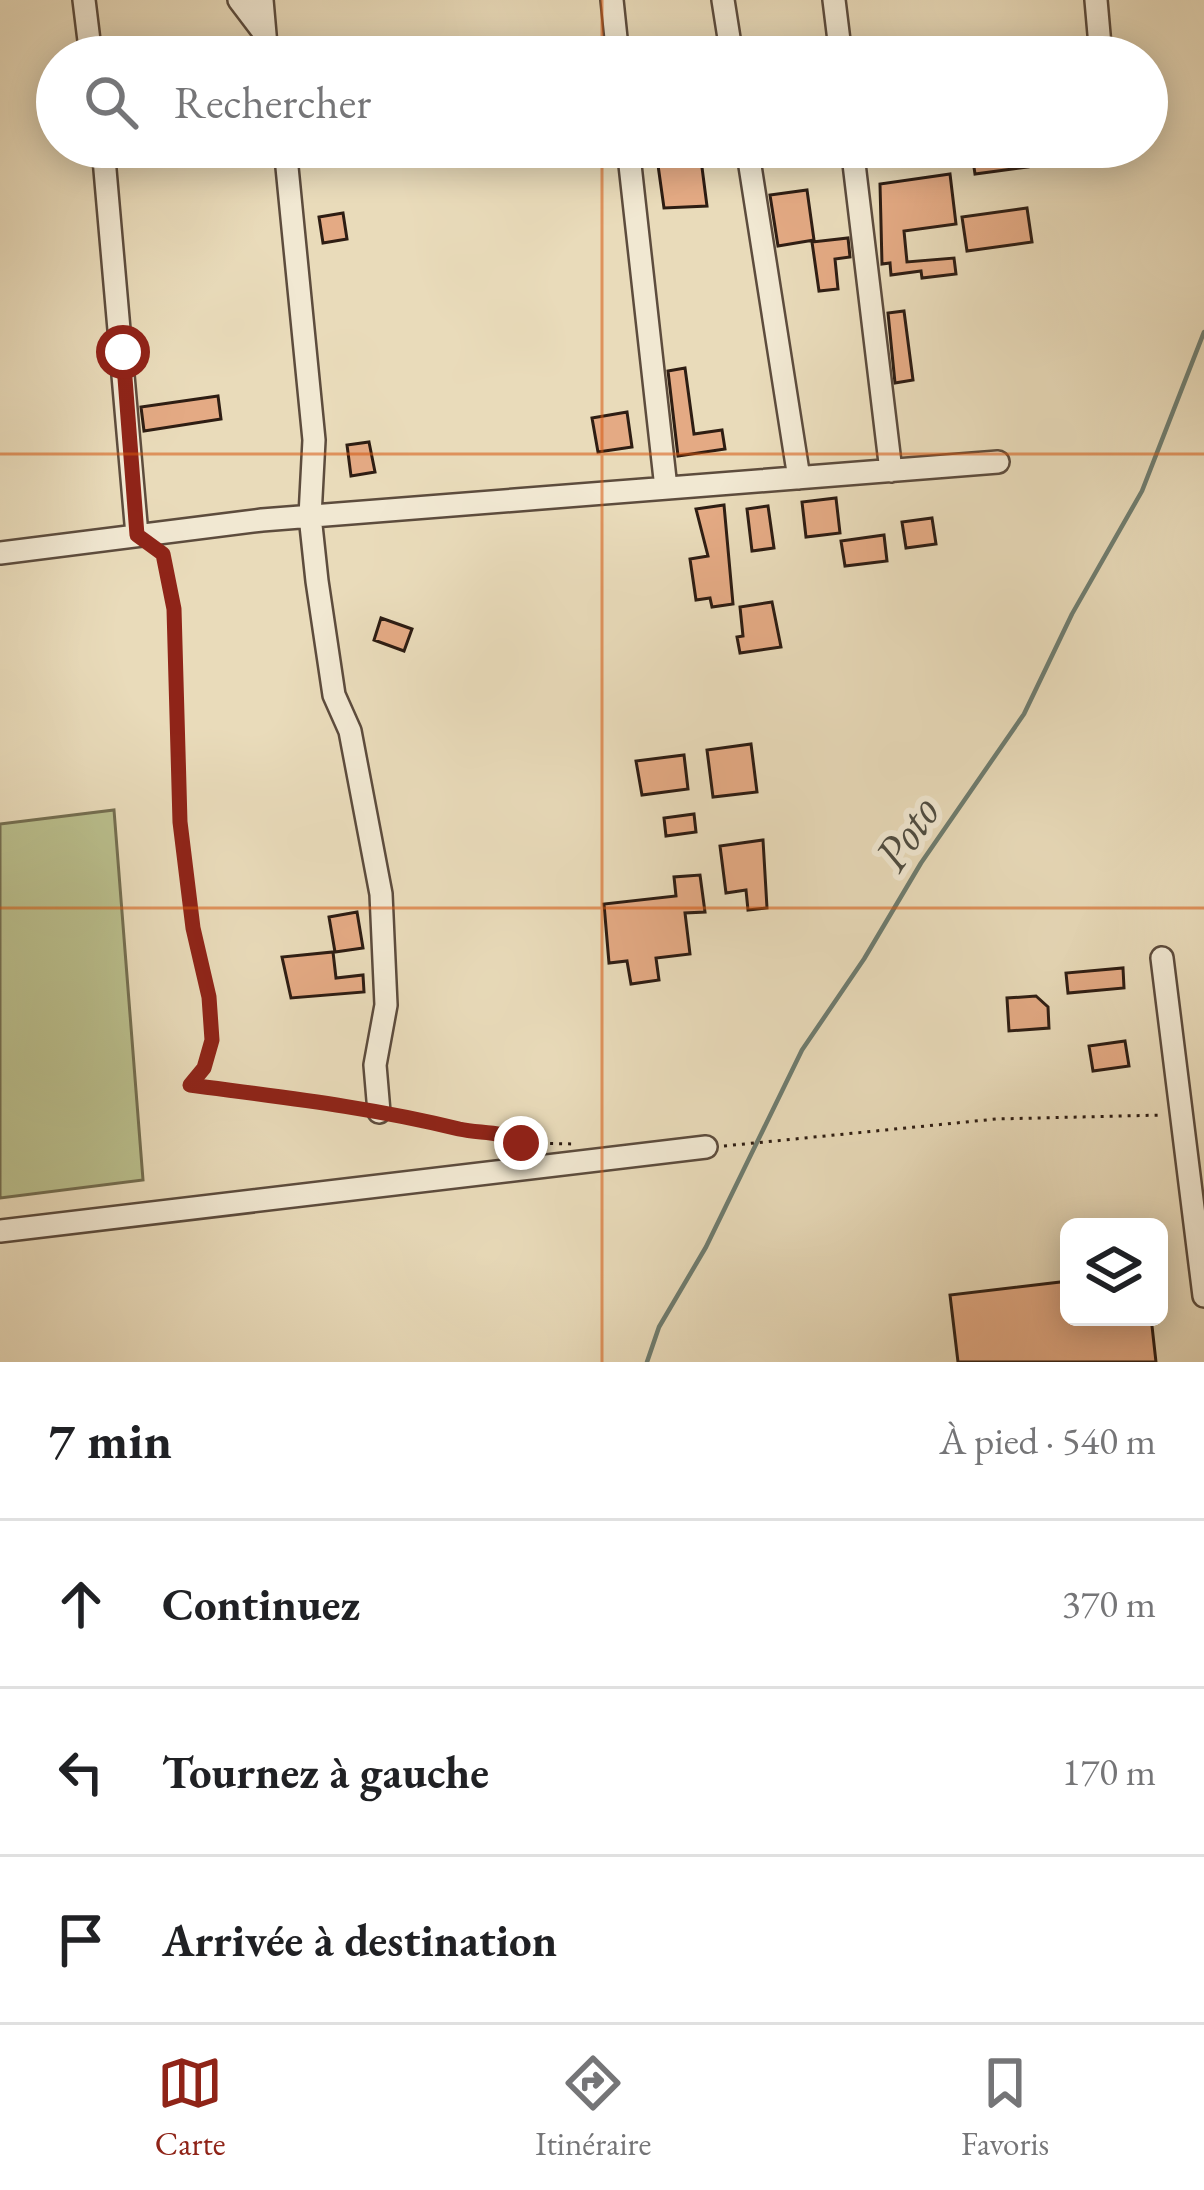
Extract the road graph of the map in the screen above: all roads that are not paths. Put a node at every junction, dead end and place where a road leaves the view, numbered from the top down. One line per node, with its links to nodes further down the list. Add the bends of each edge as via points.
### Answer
1 (84, 0): 8 (street)
2 (239, 0): 9 (street)
3 (262, 0): 10 (street)
4 (611, 0): 11 (street)
5 (724, 0): 12 (street)
6 (834, 0): 13 (street)
7 (1096, 0): 14 (street)
8 (88, 36)
9 (260, 36)
10 (265, 36)
11 (615, 36)
12 (730, 36)
13 (838, 36)
14 (1099, 36)
15 (105, 168): 25 (street)
16 (287, 168): 24 (street, via 314,440)
17 (630, 168): 23 (street)
18 (750, 168): 22 (street)
19 (855, 168): 21 (street)
20 (998, 462): 21 (street)
21 (891, 471): 22 (street)
22 (799, 478): 23 (street)
23 (666, 488): 24 (street)
24 (310, 516): 25 (street); 28 (street, via 334,695 350,731 381,894 386,1005 375,1065)
25 (137, 535): 26 (street)
26 (0, 553)
27 (1162, 958): 29 (street)
28 (379, 1112)
29 (1193, 1113): 32 (street)
30 (706, 1147): 31 (street)
31 (0, 1231)
32 (1203, 1286)

